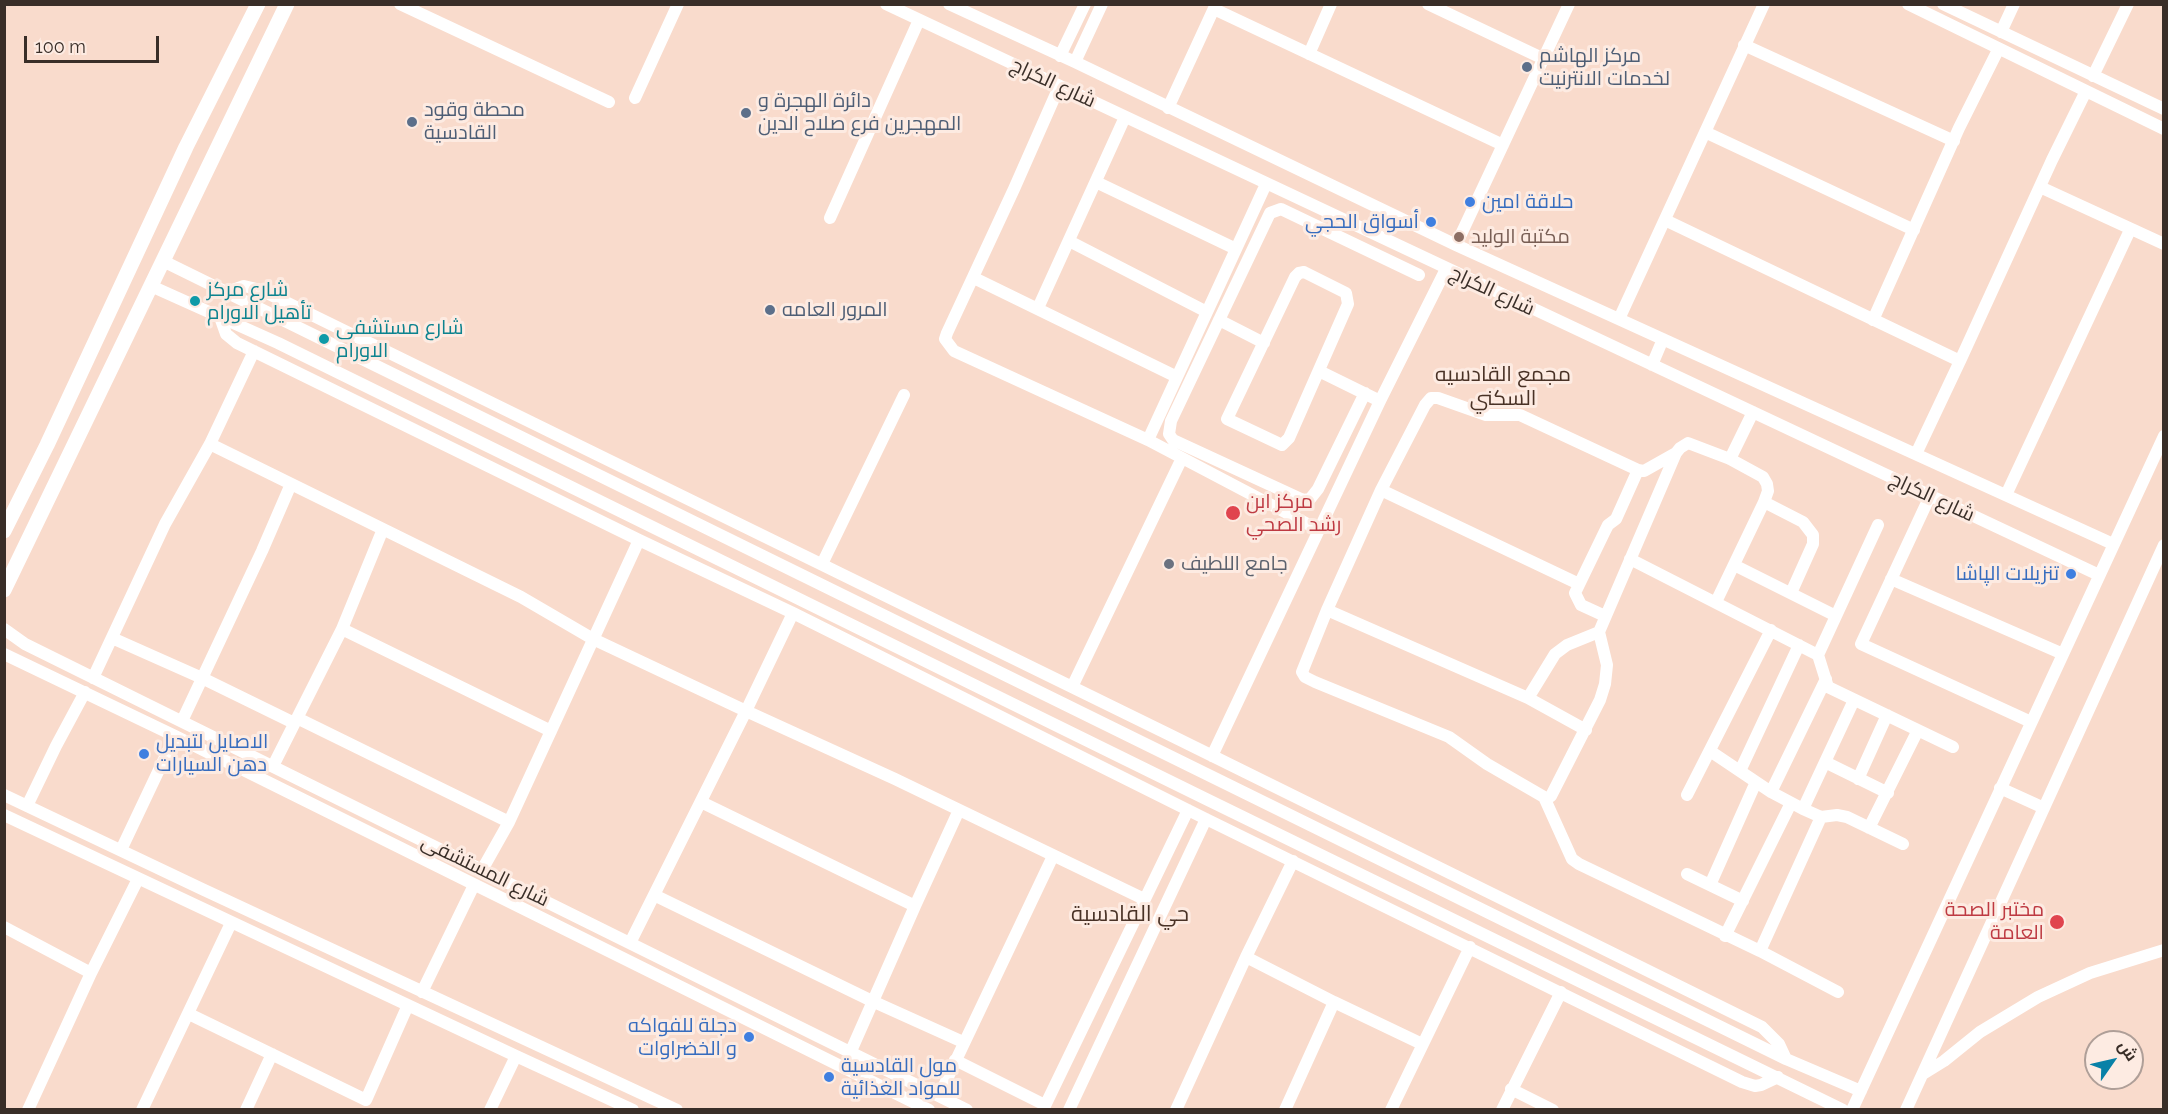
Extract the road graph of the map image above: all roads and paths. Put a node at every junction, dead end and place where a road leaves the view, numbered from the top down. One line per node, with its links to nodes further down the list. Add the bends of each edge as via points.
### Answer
1 (258, 4): 100 (main road)
2 (287, 4): 51 (main road)
3 (400, 4): 32 (street)
4 (678, 4): 31 (street)
5 (949, 4): 18 (street)
6 (1085, 4): 25 (street)
7 (1102, 4): 27 (street)
8 (1331, 4): 24 (street)
9 (1428, 4): 26 (street)
10 (1569, 4): 26 (street)
11 (1764, 4): 22 (street)
12 (1908, 4): 20 (street)
13 (2014, 4): 21 (street)
14 (2128, 4): 28 (street)
15 (892, 6): 19 (street, شارع الكراج)
16 (1215, 7): 24 (street); 33 (street)
17 (1948, 7): 20 (street); 21 (street)
18 (968, 8): 25 (street)
19 (919, 20): 29 (street, شارع الكراج); 43 (street)
20 (1947, 24): 23 (street)
21 (2001, 32): 28 (street)
22 (1744, 45): 37 (street); 38 (street)
23 (1998, 50): 30 (street); 38 (street)
24 (1309, 54): 39 (street)
25 (1060, 56): 27 (street)
26 (1544, 59): 39 (street)
27 (1075, 62): 33 (street)
28 (2093, 76): 34 (street)
29 (1059, 87): 35 (street, شارع الكراج); 54 (street)
30 (2086, 91): 36 (street); 42 (street)
31 (635, 98)
32 (609, 102)
33 (1167, 108): 49 (street)
34 (2163, 109)
35 (1125, 117): 40 (street); 41 (street, شارع الكراج)
36 (2163, 129)
37 (1705, 132): 44 (street); 45 (street)
38 (1954, 141): 45 (street)
39 (1503, 145): 49 (street)
40 (1096, 182): 47 (street); 50 (street)
41 (1266, 184): 50 (street); 52 (street, شارع الكراج)
42 (2040, 187): 46 (street); 68 (street)
43 (830, 218)
44 (1665, 220): 60 (street); 62 (street)
45 (1914, 230): 62 (street)
46 (2130, 230): 48 (street); 93 (street)
47 (1069, 241): 57 (street); 58 (street)
48 (2163, 244)
49 (1456, 245): 60 (street)
50 (1236, 249): 58 (street)
51 (163, 261): 55 (main road); 56 (street)
52 (1446, 269): 69 (street, شارع الكراج); 76 (street)
53 (1419, 275): 61 (street, via 1275,209)
54 (974, 278): 57 (street); 81 (street, via 945,339 954,351)
55 (152, 286): 59 (street); 112 (main road)
56 (227, 292): 63 (street); 71 (street, via 244,286 261,290)
57 (1038, 308): 72 (street)
58 (1207, 312): 72 (street)
59 (220, 317): 65 (street); 67 (street, via 229,338)
60 (1619, 319): 64 (street)
61 (1219, 320): 66 (street); 74 (street, via 1171,421 1168,434 1173,440 1303,501 1318,489)
62 (1873, 320): 68 (street)
63 (287, 322): 65 (street); 73 (street)
64 (1663, 339): 69 (street); 84 (street)
65 (278, 343): 77 (street)
66 (1264, 343): 70 (street, via 1299,273 1338,288 1346,293 1348,304); 70 (street, via 1227,419 1282,446)
67 (254, 351): 79 (street); 82 (street)
68 (1960, 361): 84 (street)
69 (1652, 365): 78 (street, شارع الكراج)
70 (1319, 371): 74 (street)
71 (428, 373): 73 (street); 86 (street)
72 (1177, 377): 81 (street)
73 (420, 388): 89 (street)
74 (1365, 393): 76 (street)
75 (904, 395): 106 (street)
76 (1380, 401): 99 (street)
77 (410, 407): 79 (street); 92 (street)
78 (1753, 412): 87 (street); 94 (street, شارع الكراج)
79 (402, 423): 96 (street)
80 (2163, 436): 102 (street)
81 (1148, 440): 85 (street)
82 (210, 444): 90 (street); 123 (street, via 165,524)
83 (1676, 453): 87 (street, via 1688,443); 88 (street, via 1644,471); 105 (street)
84 (1916, 454): 93 (street)
85 (1182, 458): 99 (street); 132 (street)
86 (605, 459): 89 (street); 106 (street)
87 (1730, 459): 95 (street, via 1763,477 1768,491)
88 (1638, 470): 91 (street, via 1520,415 1486,415 1431,398); 111 (street)
89 (597, 475): 104 (street)
90 (291, 484): 98 (street); 130 (street)
91 (1381, 490): 111 (street); 115 (street)
92 (588, 495): 96 (street); 108 (street)
93 (2006, 495): 102 (street)
94 (1930, 496): 109 (street, شارع الكراج); 110 (street)
95 (1764, 502): 107 (street); 113 (street, via 1803,522 1813,535 1813,544)
96 (580, 511): 101 (street)
97 (1878, 525): 118 (street)
98 (383, 529): 120 (street); 124 (street, via 521,597)
99 (1319, 530): 153 (street)
100 (4, 531)
101 (639, 540): 116 (street); 124 (street)
102 (2113, 544): 109 (street)
103 (2163, 545): 169 (street)
104 (760, 555): 108 (street); 149 (street)
105 (1630, 559): 114 (street); 117 (street)
106 (822, 564): 132 (street)
107 (1734, 565): 113 (street); 114 (street)
108 (750, 574): 138 (street)
109 (2099, 575): 127 (street)
110 (1891, 579): 127 (street); 144 (street, via 1861,644)
111 (1579, 584): 117 (street, via 1575,593 1581,604)
112 (4, 590)
113 (1791, 593): 118 (street)
114 (1716, 602): 121 (street)
115 (1327, 610): 134 (street); 164 (street, via 1302,672 1305,677 1449,737 1486,764)
116 (793, 613): 137 (street); 145 (street)
117 (1605, 616): 122 (street)
118 (1836, 616): 128 (street)
119 (4, 629): 129 (street, شارع المستشفى, via 19,641)
120 (342, 629): 143 (street); 146 (street)
121 (1771, 630): 125 (street); 152 (street)
122 (1599, 632): 134 (street, via 1555,654); 147 (street, via 1607,665 1605,684)
123 (112, 638): 129 (street); 130 (street)
124 (593, 639): 137 (street); 146 (street)
125 (1799, 645): 128 (street); 156 (street)
126 (4, 654): 133 (street, شارع المستشفى)
127 (2063, 654): 144 (street)
128 (1818, 655): 131 (street)
129 (93, 678): 136 (street, شارع المستشفى)
130 (202, 678): 142 (street); 143 (street)
131 (1826, 679): 135 (street, via 1828,687); 160 (street)
132 (1072, 687): 139 (street)
133 (85, 692): 141 (street, شارع المستشفى); 167 (street)
134 (1528, 698): 147 (street)
135 (1854, 700): 140 (street); 154 (street)
136 (145, 703): 141 (street); 142 (street, شارع المستشفى)
137 (746, 711): 165 (street); 171 (street)
138 (1030, 712): 145 (street); 178 (street)
139 (1126, 714): 149 (street); 153 (street)
140 (1887, 716): 148 (street); 157 (street)
141 (138, 718): 150 (street, شارع المستشفى)
142 (182, 721): 155 (street, شارع المستشفى)
143 (296, 721): 155 (street); 177 (street)
144 (2031, 722): 159 (street)
145 (1022, 728): 172 (street)
146 (551, 730): 177 (street)
147 (1586, 730): 164 (street, via 1551,796)
148 (1918, 730): 151 (street); 161 (street)
149 (1119, 731): 168 (street)
150 (175, 736): 180 (street, شارع المستشفى); 182 (street)
151 (1953, 747)
152 (1710, 751): 156 (street); 163 (street)
153 (1212, 756): 187 (street)
154 (1825, 762): 157 (street); 170 (street)
155 (273, 766): 176 (street, شارع المستشفى)
156 (1740, 771): 158 (street)
157 (1858, 779): 161 (street)
158 (1756, 782): 160 (street); 190 (street)
159 (2000, 788): 169 (street); 232 (street)
160 (1771, 792): 166 (street)
161 (1888, 793): 179 (street)
162 (4, 795): 167 (street)
163 (1687, 795)
164 (1544, 797): 200 (street, via 1572,859)
165 (701, 802): 192 (street); 195 (street)
166 (1791, 803): 170 (street); 194 (street)
167 (27, 806): 182 (street)
168 (1272, 806): 178 (street); 191 (street)
169 (2044, 808): 229 (street)
170 (1803, 809): 174 (street)
171 (959, 810): 183 (street); 195 (street)
172 (1188, 810): 175 (street); 193 (street)
173 (4, 815): 188 (street)
174 (1821, 817): 179 (street, via 1837,814); 204 (street)
175 (1206, 819): 184 (street); 218 (street)
176 (384, 821): 180 (street); 185 (street, شارع المستشفى)
177 (509, 822): 185 (street)
178 (1262, 826): 196 (street)
179 (1869, 828): 181 (street)
180 (377, 836): 189 (street, شارع المستشفى)
181 (1903, 844)
182 (121, 850): 206 (street)
183 (1053, 856): 193 (street); 222 (street)
184 (1293, 861): 199 (street); 205 (street)
185 (482, 870): 201 (street, شارع المستشفى)
186 (1687, 874): 190 (street)
187 (1457, 877): 191 (street); 227 (street, via 1762,1027 1779,1044)
188 (138, 879): 197 (street); 207 (street)
189 (474, 885): 209 (street); 221 (street, شارع المستشفى)
190 (1710, 885): 194 (street)
191 (1450, 893): 217 (street)
192 (654, 895): 201 (street); 212 (street)
193 (1144, 899): 215 (street)
194 (1743, 901): 200 (street)
195 (915, 906): 212 (street)
196 (1437, 912): 199 (street); 220 (street)
197 (231, 923): 208 (street); 216 (street)
198 (4, 927): 207 (street)
199 (1430, 928): 202 (street)
200 (1725, 936): 204 (street)
201 (630, 943): 219 (street, شارع المستشفى)
202 (1470, 947): 210 (street); 223 (street)
203 (2163, 950): 229 (street, via 2091,973 2038,997 1980,1032)
204 (1760, 951): 211 (street)
205 (1246, 957): 213 (street); 245 (street)
206 (360, 963): 208 (street); 209 (street)
207 (91, 973): 236 (street)
208 (353, 979): 214 (street)
209 (422, 992): 241 (street)
210 (1561, 992): 230 (street, via 1749,1084 1761,1085); 231 (street)
211 (1838, 992)
212 (872, 1001): 222 (street); 224 (street)
213 (1334, 1002): 223 (street); 246 (street)
214 (408, 1005): 226 (street); 234 (street)
215 (1092, 1008): 218 (street); 235 (street)
216 (189, 1014): 225 (street); 237 (street)
217 (1696, 1014): 220 (street); 227 (street)
218 (1113, 1016): 244 (street)
219 (783, 1018): 221 (street); 224 (street, شارع المستشفى)
220 (1687, 1032): 230 (street)
221 (775, 1034): 242 (street, شارع المستشفى)
222 (963, 1042): 228 (street)
223 (1422, 1044): 247 (street)
224 (851, 1051): 233 (street, شارع المستشفى)
225 (272, 1054): 234 (street); 238 (street)
226 (516, 1056): 239 (street); 240 (street)
227 (1786, 1059): 232 (street)
228 (955, 1060): 233 (street); 235 (street)
229 (1923, 1074): 252 (street)
230 (1778, 1077): 250 (street)
231 (1511, 1089): 248 (street); 249 (street)
232 (1861, 1091): 251 (street)
233 (939, 1096): 243 (street, شارع المستشفى)
234 (363, 1105)
235 (1044, 1108)
236 (28, 1110)
237 (142, 1110)
238 (246, 1110)
239 (490, 1110)
240 (633, 1110)
241 (676, 1110)
242 (929, 1110)
243 (967, 1110)
244 (1069, 1110)
245 (1176, 1110)
246 (1285, 1110)
247 (1391, 1110)
248 (1502, 1110)
249 (1552, 1110)
250 (1843, 1110)
251 (1852, 1110)
252 (1906, 1110)

